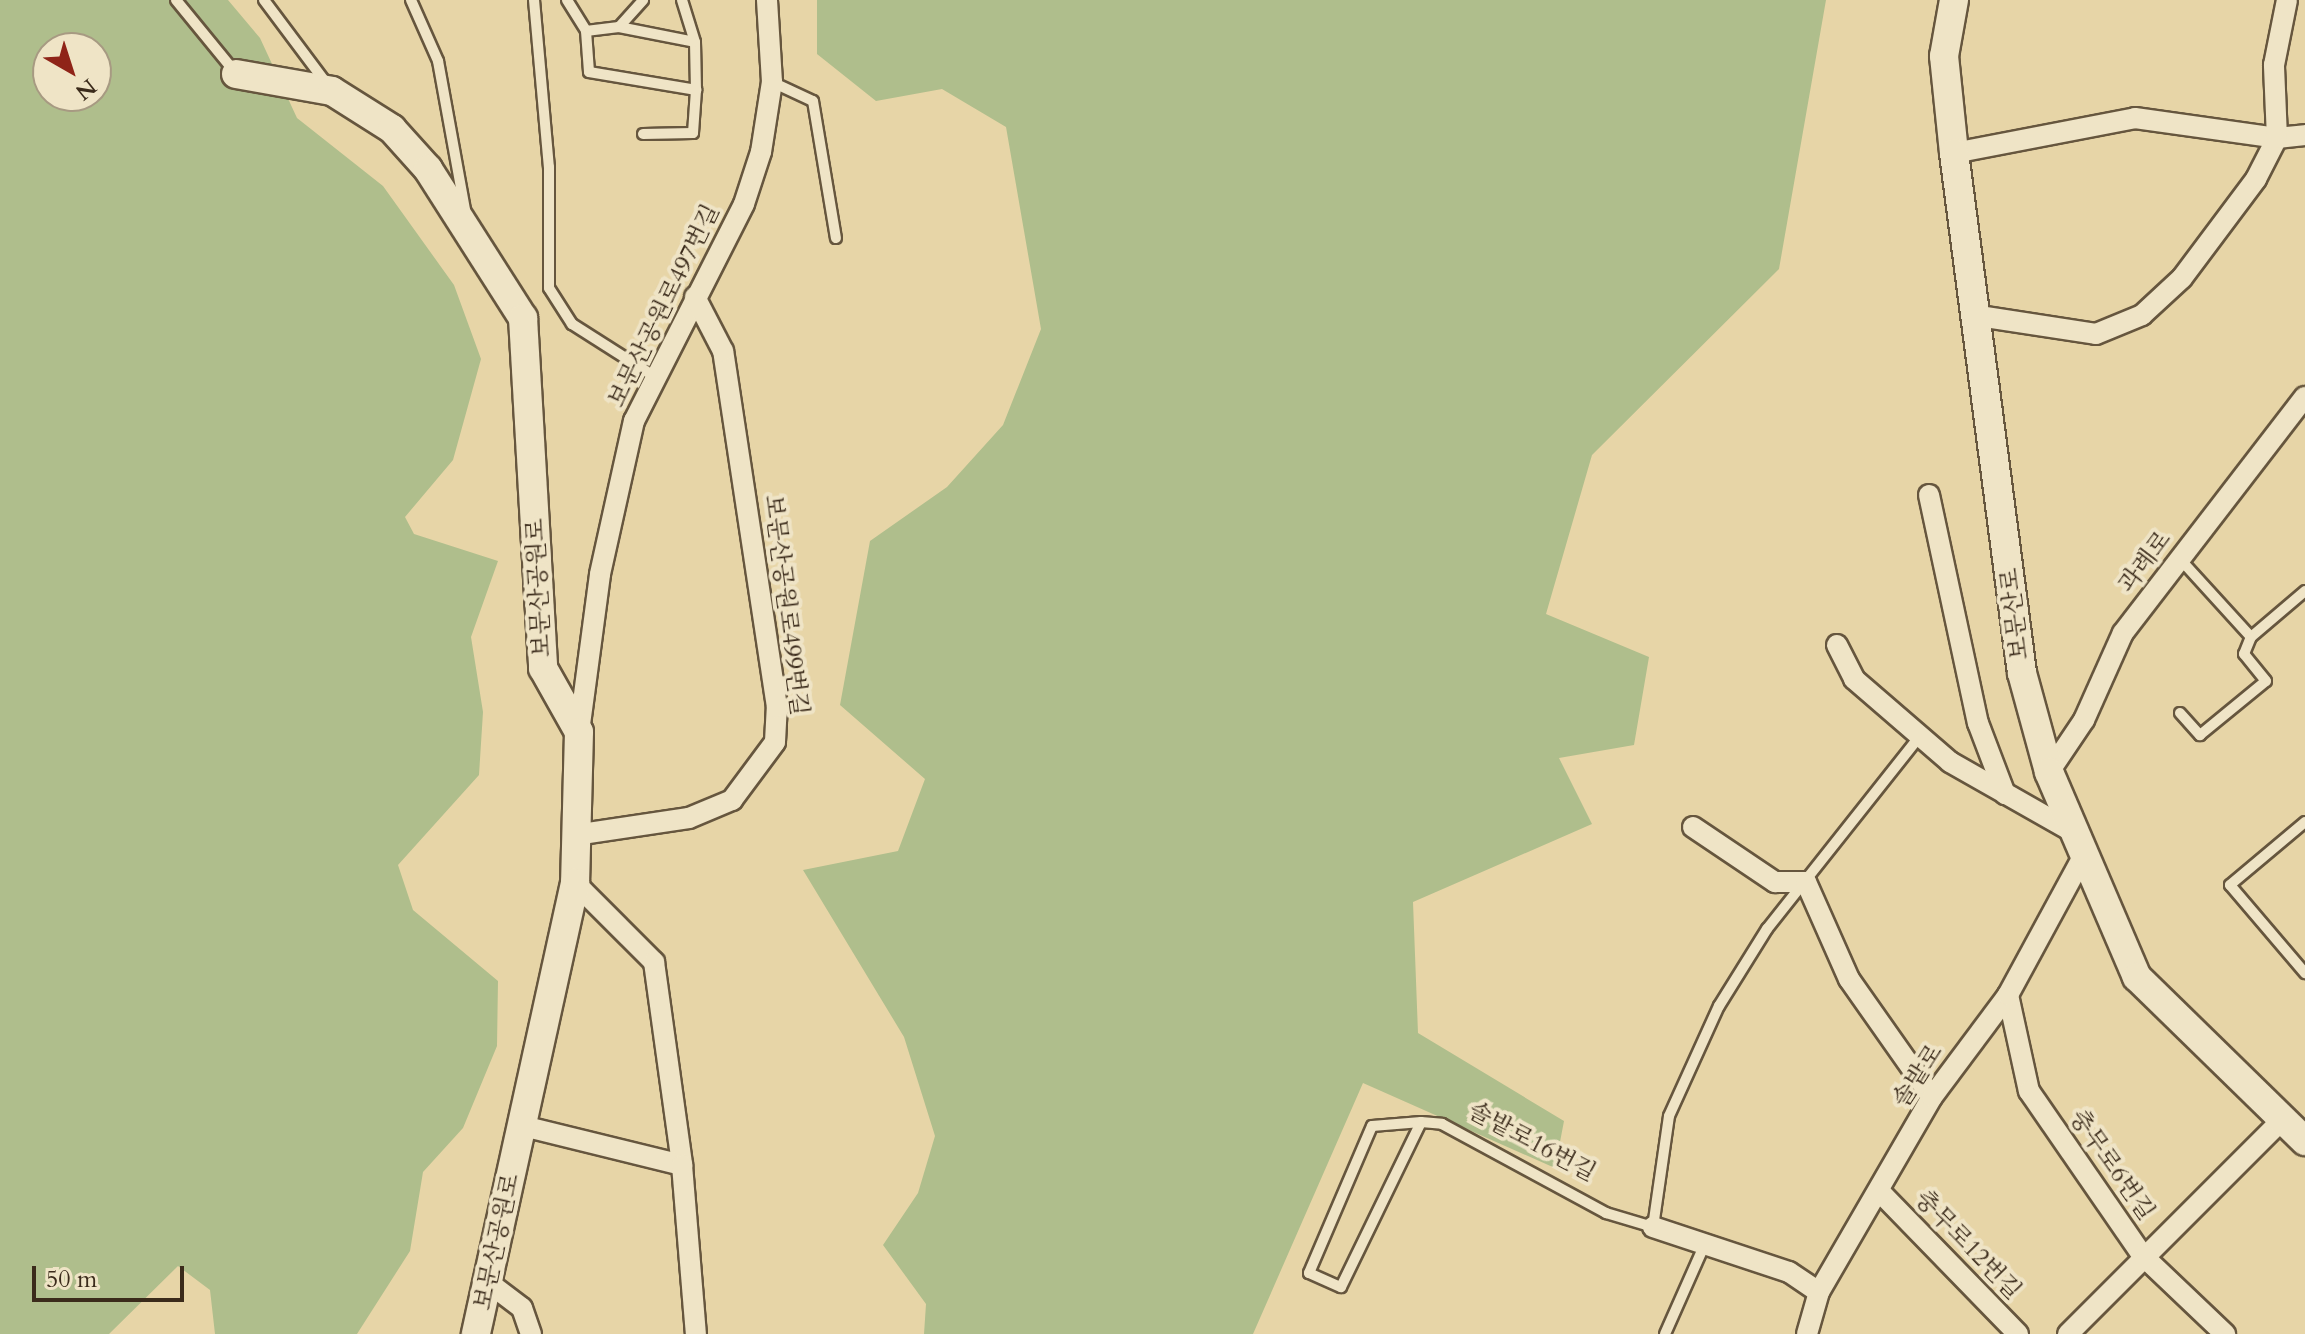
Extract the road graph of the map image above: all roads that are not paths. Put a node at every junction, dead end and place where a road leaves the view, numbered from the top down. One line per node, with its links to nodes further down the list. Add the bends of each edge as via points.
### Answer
1 (176, 0): 14 (lane, 보문산공원로)
2 (264, 0): 17 (lane)
3 (411, 0): 22 (lane, via 438,61)
4 (534, 0): 26 (lane, via 549,167 549,288 572,324)
5 (567, 0): 12 (lane)
6 (643, 0): 11 (lane)
7 (682, 0): 13 (lane)
8 (767, 0): 15 (street, 보문산공원로497번길)
9 (1954, 0): 21 (main road, 보문산로, via 1944,56)
10 (2287, 0): 20 (street, via 2274,65)
11 (619, 27): 12 (lane); 13 (lane)
12 (586, 31): 16 (lane, via 589,72)
13 (695, 42): 16 (lane)
14 (236, 74): 17 (main road, 보문산공원로)
15 (772, 82): 23 (lane, via 813,101); 24 (street, 보문산공원로497번길, via 744,204)
16 (696, 90): 18 (lane, via 693,133)
17 (332, 91): 22 (main road, 보문산공원로, via 392,129)
18 (643, 134)
19 (2305, 135): 20 (street)
20 (2277, 138): 21 (street, via 2135,118); 25 (street, via 2256,179 2182,278 2142,315 2096,334)
21 (1954, 153): 25 (main road, 보문산로)
22 (468, 230): 34 (main road, 보문산공원로, via 523,318 543,668)
23 (836, 238)
24 (695, 297): 26 (street, 보문산공원로497번길); 40 (street, 보문산공원로499번길, via 723,351 774,682 775,742 732,800 689,818)
25 (1979, 316): 36 (main road, 보문산로, via 2022,673)
26 (654, 376): 34 (street, 보문산공원로497번길, via 634,421 604,558)
27 (2305, 397): 29 (street, 과례로)
28 (1929, 495): 37 (street, via 1978,723)
29 (2180, 559): 31 (lane); 36 (street, 과례로, via 2123,633 2084,720)
30 (2305, 591): 31 (lane)
31 (2251, 637): 33 (lane, via 2244,654 2266,681 2200,735)
32 (1837, 645): 35 (street, via 1843,667)
33 (2180, 713)
34 (579, 732): 40 (main road, 보문산공원로)
35 (1920, 736): 37 (street); 42 (lane)
36 (2049, 772): 41 (main road, 보문산로)
37 (2005, 794): 41 (street)
38 (2305, 822): 44 (lane, via 2230,885)
39 (1693, 827): 42 (street, via 1775,882)
40 (575, 835): 43 (main road, 보문산공원로)
41 (2080, 843): 45 (street, 솔밭로); 49 (main road, 보문산로, via 2137,977)
42 (1806, 882): 46 (street, via 1849,979); 52 (lane, via 1767,929 1692,1058 1669,1116)
43 (575, 883): 48 (main road, 보문산공원로); 50 (street, via 654,962)
44 (2305, 973)
45 (2008, 995): 46 (street, 솔밭로); 54 (street, 충무로6번길, via 2029,1091)
46 (1932, 1097): 51 (street, 솔밭로)
47 (1421, 1122): 47 (lane, via 1341,1287 1309,1273 1372,1126); 52 (lane, 솔밭로16번길, via 1442,1124 1606,1213)
48 (523, 1126): 50 (street); 55 (main road, 보문산공원로)
49 (2298, 1131): 54 (street)
50 (682, 1165): 60 (street)
51 (1880, 1192): 56 (street, 솔밭로); 62 (street, 충무로12번길)
52 (1653, 1227): 53 (street, 솔밭로16번길)
53 (1704, 1246): 56 (street, 솔밭로16번길, via 1789,1272); 61 (lane)
54 (2142, 1255): 63 (street); 64 (street, 충무로6번길)
55 (489, 1283): 58 (main road, 보문산공원로); 59 (street, via 522,1308)
56 (1819, 1292): 57 (street, 솔밭로)
57 (1813, 1331)
58 (476, 1334)
59 (531, 1334)
60 (696, 1334)
61 (1665, 1334)
62 (2018, 1334)
63 (2068, 1334)
64 (2225, 1334)

